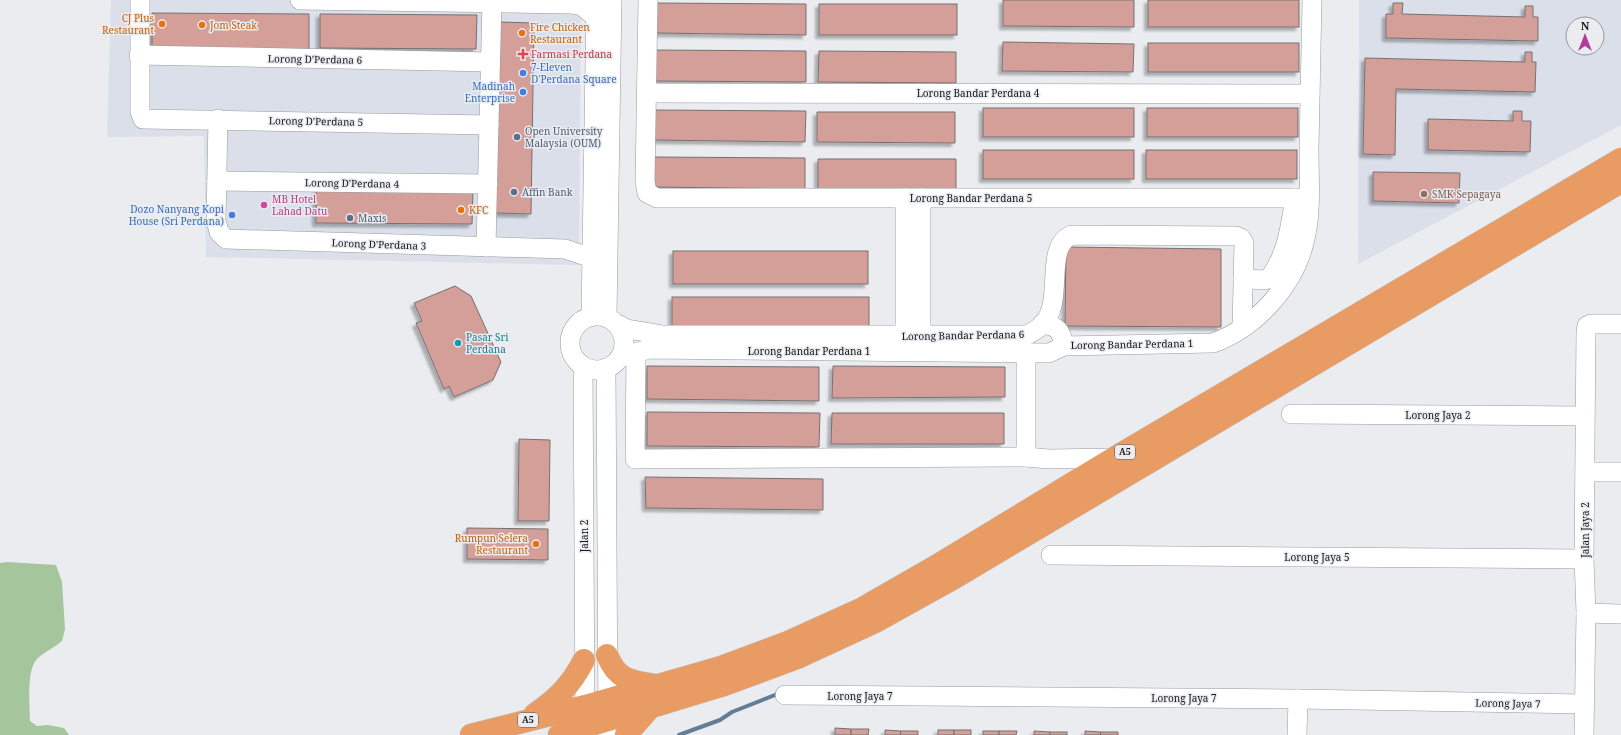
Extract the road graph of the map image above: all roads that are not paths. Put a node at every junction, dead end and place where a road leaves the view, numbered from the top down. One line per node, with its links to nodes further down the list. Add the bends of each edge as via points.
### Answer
1 (140, 0): 9 (street)
2 (300, 0): 6 (street)
3 (612, 0): 24 (street)
4 (648, 0): 11 (street)
5 (1312, 0): 12 (street, Lorong Bandar Perdana 1)
6 (492, 2): 7 (street); 10 (street)
7 (553, 2): 8 (street)
8 (596, 8): 22 (street)
9 (139, 55): 10 (street, Lorong D'Perdana 6); 13 (street, Lorong D'Perdana 5, via 140,112 144,119)
10 (490, 62): 14 (street)
11 (646, 93): 12 (street, Lorong Bandar Perdana 4); 19 (street, Lorong Bandar Perdana 5, via 646,193 657,198)
12 (1310, 94): 20 (street, Lorong Bandar Perdana 1)
13 (218, 119): 14 (street, Lorong D'Perdana 5); 16 (street)
14 (489, 125): 18 (street)
15 (1621, 159): 37 (highway, A5)
16 (217, 181): 18 (street, Lorong D'Perdana 4); 21 (street, Lorong D'Perdana 3, via 216,220 219,232 226,239)
17 (1621, 182): 52 (highway, A5, via 949,581 877,621 797,658 724,685)
18 (488, 184): 21 (street)
19 (913, 198): 20 (street, Lorong Bandar Perdana 5); 28 (street)
20 (1302, 198): 23 (street, via 1278,267 1269,279); 27 (street, Lorong Bandar Perdana 1, via 1304,244 1291,274 1268,308)
21 (486, 247): 22 (street, Lorong D'Perdana 3, via 565,249)
22 (592, 258): 24 (street)
23 (1243, 278): 25 (street, Lorong Bandar Perdana 6, via 1244,243 1236,236 1072,235 1060,243 1054,301); 27 (street, Lorong Bandar Perdana 6)
24 (606, 319): 28 (street, Lorong Bandar Perdana 6, via 627,329 663,335); 31 (street, via 625,341); 32 (street, via 580,321 570,336 572,353 576,361)
25 (1042, 324): 28 (street, Lorong Bandar Perdana 6, via 1027,335); 29 (street, via 1055,326 1060,330)
26 (1621, 324): 35 (street, Jalan Jaya 2, via 1587,326)
27 (1242, 328): 29 (street, Lorong Bandar Perdana 1, via 1230,337 1213,343)
28 (913, 335)
29 (1064, 346): 30 (street, Lorong Bandar Perdana 1, via 1048,352)
30 (1026, 352): 31 (street, Lorong Bandar Perdana 1, via 649,349); 36 (street)
31 (629, 355): 33 (street); 36 (street, via 635,459)
32 (584, 366): 33 (street, via 599,370); 45 (street, Jalan 2)
33 (606, 368): 44 (street)
34 (1292, 414): 35 (street, Lorong Jaya 2)
35 (1584, 416): 38 (street, Jalan Jaya 2)
36 (1026, 456): 37 (street, via 1048,459)
37 (1114, 458): 46 (highway, A5, via 861,609 788,642 721,667)
38 (1585, 472): 39 (street); 41 (street, Jalan Jaya 2)
39 (1621, 472)
40 (1051, 555): 41 (street, Lorong Jaya 5)
41 (1584, 559): 42 (street, Jalan Jaya 2)
42 (1586, 614): 43 (street); 50 (street, Jalan Jaya 2)
43 (1621, 614)
44 (607, 655): 46 (highway, via 618,673 630,681); 49 (street)
45 (584, 660): 51 (street, Jalan 2); 53 (highway, via 577,675 559,696)
46 (658, 685): 49 (highway, A5)
47 (785, 695): 48 (street, Lorong Jaya 7)
48 (1298, 699): 50 (street, Lorong Jaya 7); 58 (street)
49 (607, 700): 51 (highway, A5); 54 (street)
50 (1584, 704): 59 (street, Jalan Jaya 2)
51 (585, 706): 53 (highway, A5); 54 (street, Jalan 2)
52 (650, 708): 54 (highway, A5); 57 (highway)
53 (524, 722): 55 (highway, A5)
54 (597, 730): 56 (highway, A5)
55 (471, 735)
56 (559, 735)
57 (626, 735)
58 (1297, 735)
59 (1584, 735)

